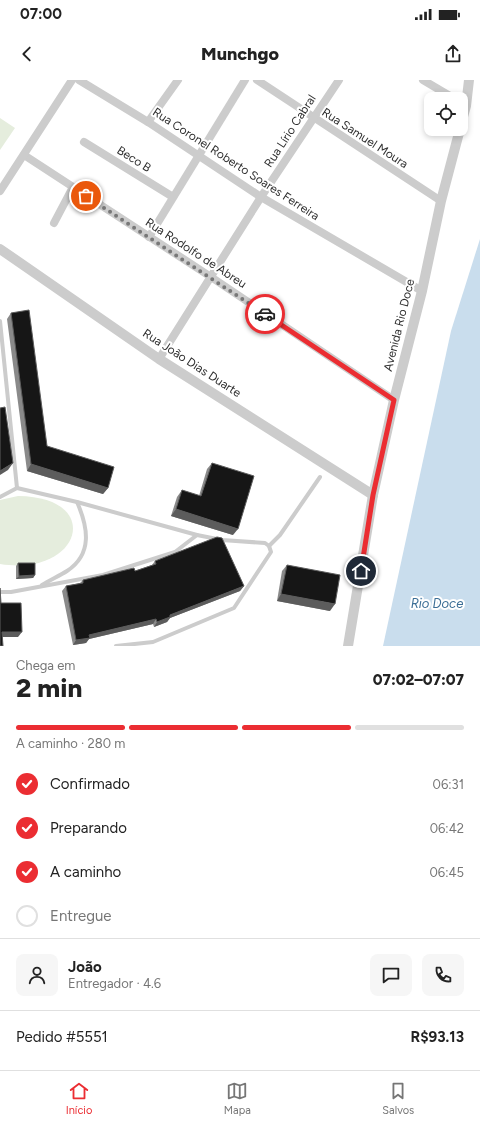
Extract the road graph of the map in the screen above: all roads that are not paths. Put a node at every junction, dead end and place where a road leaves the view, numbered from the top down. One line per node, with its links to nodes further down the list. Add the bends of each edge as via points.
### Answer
1 (72, 80): 15 (street)
2 (79, 80): 12 (street, Rua Coronel Roberto Soares Ferreira)
3 (178, 80): 12 (street)
4 (245, 80): 16 (street)
5 (257, 80): 11 (street, Rua Samuel Moura)
6 (338, 80): 11 (street, Rua Lírio Cabral)
7 (423, 80): 9 (street)
8 (469, 80): 10 (street)
9 (443, 92)
10 (466, 92)
11 (313, 117): 20 (street, Rua Lírio Cabral); 21 (street, Rua Samuel Moura)
12 (148, 122): 16 (street, Rua Coronel Roberto Soares Ferreira)
13 (458, 136): 21 (street, Avenida Rio Doce)
14 (84, 142): 19 (street, Beco B)
15 (24, 155): 17 (street, Rua Rodolfo de Abreu); 18 (street)
16 (199, 156): 19 (street); 20 (street, Rua Coronel Roberto Soares Ferreira)
17 (73, 187): 22 (street); 23 (street, Rua Rodolfo de Abreu)
18 (0, 191)
19 (172, 197): 23 (street)
20 (261, 197): 25 (street, Rua Lírio Cabral); 26 (street, Rua Coronel Roberto Soares Ferreira)
21 (441, 201): 26 (street, Avenida Rio Doce)
22 (54, 224)
23 (149, 237): 25 (street, Rua Rodolfo de Abreu)
24 (0, 249): 28 (street, Rua João Dias Duarte)
25 (211, 277): 28 (street, Rua Lírio Cabral); 29 (street, Rua Rodolfo de Abreu)
26 (422, 291): 29 (street, Avenida Rio Doce)
27 (0, 321): 31 (lane)
28 (159, 358): 32 (street, Rua João Dias Duarte)
29 (394, 400): 32 (street, Avenida Rio Doce)
30 (320, 477): 36 (lane, via 280,535)
31 (17, 488): 33 (lane); 34 (lane)
32 (373, 495): 40 (street, Avenida Rio Doce)
33 (0, 497)
34 (77, 502): 35 (lane); 37 (lane, via 83,517 86,537 82,556 68,571)
35 (197, 535): 36 (lane, via 222,540 265,543); 37 (lane, via 175,552 103,575)
36 (269, 546): 39 (lane, via 271,552 234,608 153,642)
37 (38, 587): 38 (lane)
38 (0, 592)
39 (116, 646)
40 (348, 646)

